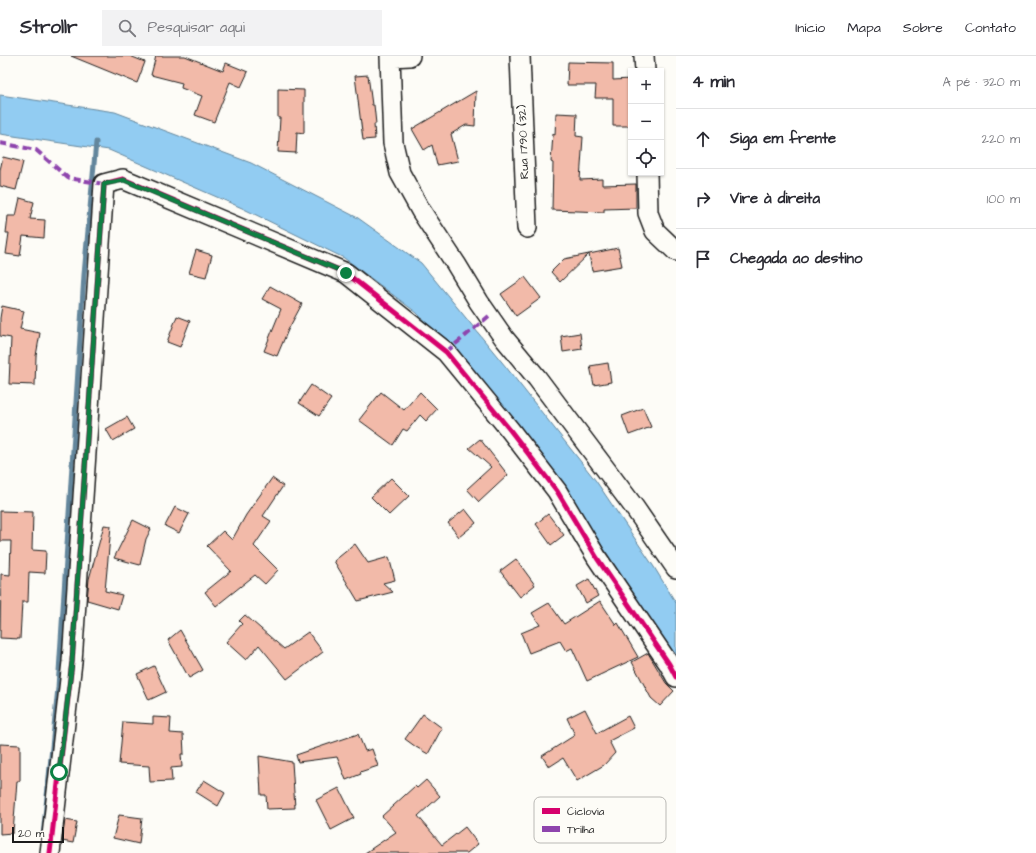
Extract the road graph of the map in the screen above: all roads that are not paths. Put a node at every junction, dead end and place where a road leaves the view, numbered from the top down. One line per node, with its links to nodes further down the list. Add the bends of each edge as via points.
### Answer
1 (410, 56): 4 (street)
2 (520, 56): 7 (street, Rua 1790 (32))
3 (644, 56): 5 (street)
4 (390, 57): 9 (street, via 393,143 400,173 421,211 504,338 634,507)
5 (645, 68)
6 (647, 176): 8 (street, via 648,213 655,231)
7 (527, 228)
8 (676, 251)
9 (676, 568)
10 (676, 677): 11 (street, via 597,558 557,491 446,352 346,273 124,180 104,184 72,662)
11 (50, 853)

